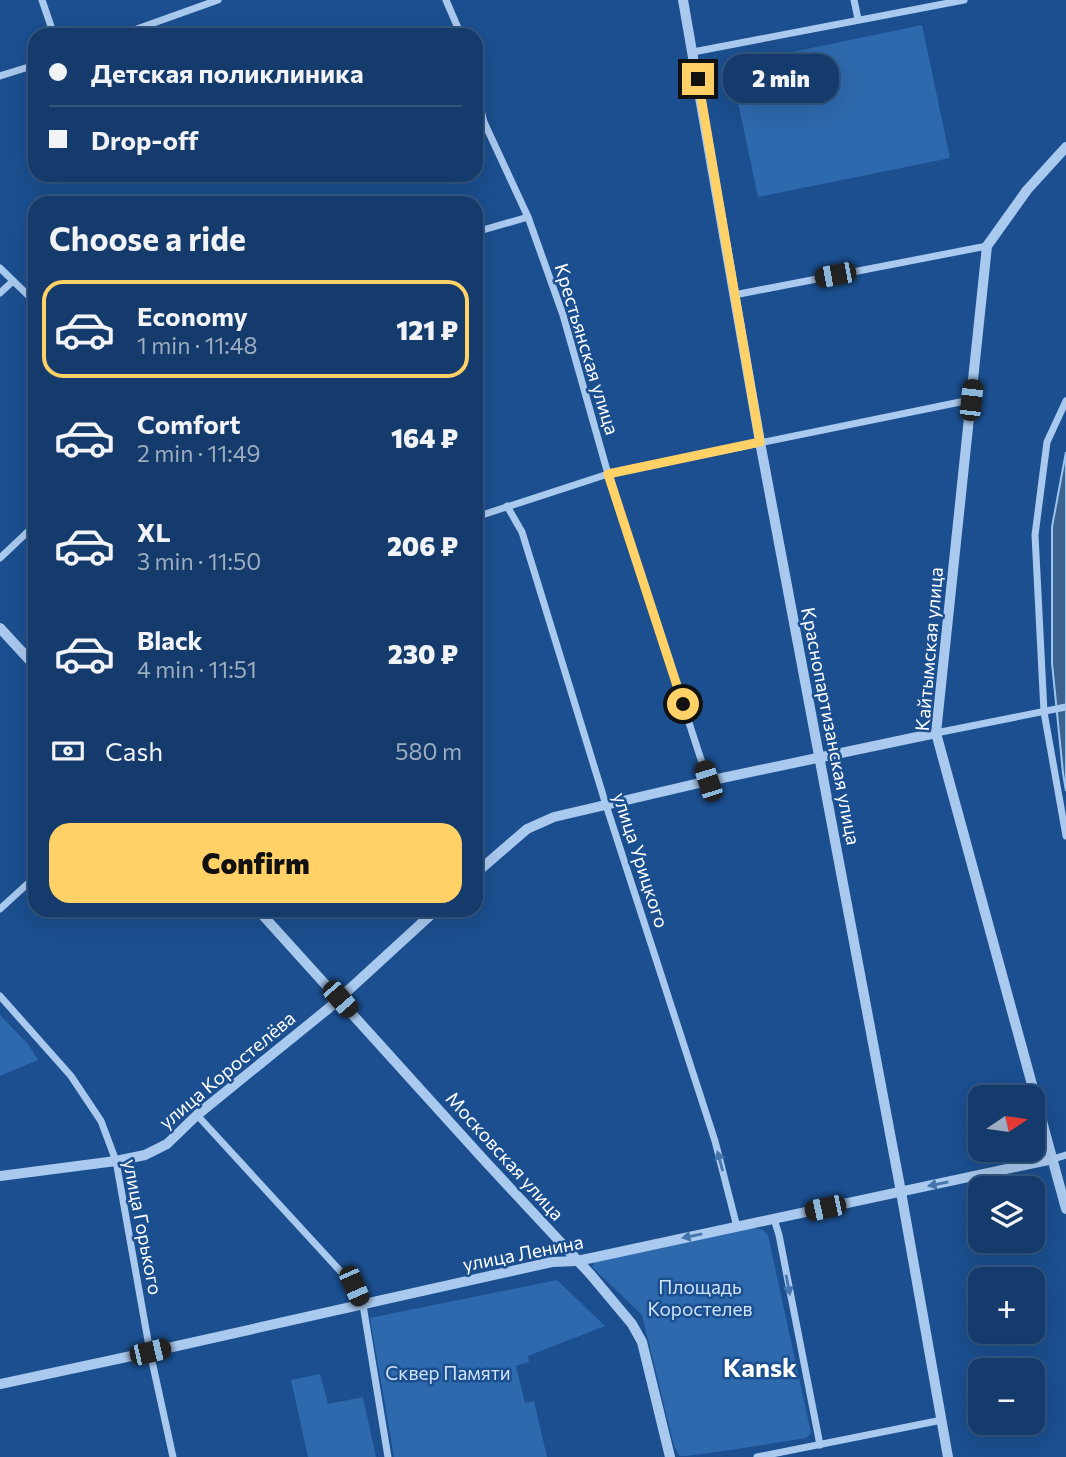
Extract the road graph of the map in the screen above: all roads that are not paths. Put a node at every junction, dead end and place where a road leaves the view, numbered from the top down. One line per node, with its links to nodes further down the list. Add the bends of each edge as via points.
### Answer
1 (42, 0): 8 (street)
2 (218, 0): 9 (street)
3 (446, 0): 10 (street)
4 (683, 0): 11 (street, Краснопартизанская улица)
5 (854, 0): 7 (street)
6 (964, 0): 7 (street)
7 (858, 19): 11 (street)
8 (52, 28)
9 (140, 28)
10 (458, 28)
11 (693, 52): 23 (street, Краснопартизанская улица)
12 (28, 67): 13 (street)
13 (0, 76)
14 (483, 118): 16 (street, Крестьянская улица)
15 (1066, 147): 18 (street, Кайтымская улица, via 1027,190)
16 (528, 217): 17 (street); 27 (street, Крестьянская улица, via 563,315)
17 (483, 230)
18 (987, 246): 23 (street); 24 (street, Кайтымская улица)
19 (0, 268): 20 (street)
20 (13, 281): 21 (street); 22 (street)
21 (0, 293)
22 (28, 295)
23 (734, 295): 26 (street, Краснопартизанская улица)
24 (971, 400): 26 (street); 36 (street, Кайтымская улица)
25 (1066, 401): 35 (street, via 1047,442 1035,536)
26 (760, 442): 27 (street); 37 (street, Краснопартизанская улица)
27 (608, 474): 28 (street); 38 (street, Крестьянская улица)
28 (507, 506): 29 (street); 39 (street, улица Урицкого, via 522,532)
29 (483, 515)
30 (28, 532): 31 (street)
31 (0, 558)
32 (0, 628): 33 (street)
33 (28, 658)
34 (1066, 707): 35 (street)
35 (1044, 712): 36 (street); 40 (street)
36 (936, 733): 37 (street); 50 (street, Кайтымская улица)
37 (820, 758): 38 (street); 53 (street, Краснопартизанская улица)
38 (708, 781): 39 (street)
39 (606, 805): 41 (street, via 554,817 527,829); 56 (street, улица Урицкого, one-way to 39, via 715,1141)
40 (1066, 836)
41 (483, 867)
42 (28, 883): 43 (street)
43 (0, 909)
44 (264, 917): 47 (street, Московская улица)
45 (428, 917): 47 (street, улица Коростелёва)
46 (0, 996): 51 (street, улица Горького, via 71,1076 101,1121)
47 (340, 999): 48 (street, улица Коростелёва); 57 (street, Московская улица)
48 (197, 1115): 51 (street, улица Коростелёва, via 167,1144); 58 (street, via 354,1286)
49 (1066, 1155): 50 (street)
50 (1053, 1159): 53 (street, улица Ленина, one-way to 53); 54 (street, Кайтымская улица)
51 (116, 1161): 52 (street, улица Коростелёва); 59 (street, улица Горького)
52 (0, 1176)
53 (901, 1192): 55 (street, улица Ленина); 61 (street, Краснопартизанская улица)
54 (1066, 1209)
55 (774, 1219): 56 (street, улица Ленина); 62 (street, one-way to 62)
56 (737, 1227): 57 (street, улица Ленина, one-way to 57)
57 (576, 1261): 58 (street, улица Ленина, via 552,1262); 65 (street, Московская улица, via 632,1324 642,1342)
58 (363, 1305): 59 (street, улица Ленина); 64 (street)
59 (150, 1352): 60 (street, улица Ленина); 63 (street, улица Горького)
60 (0, 1384)
61 (942, 1420): 62 (street); 67 (street, Краснопартизанская улица)
62 (820, 1444): 66 (street)
63 (173, 1457)
64 (388, 1457)
65 (670, 1457)
66 (757, 1457)
67 (948, 1457)

